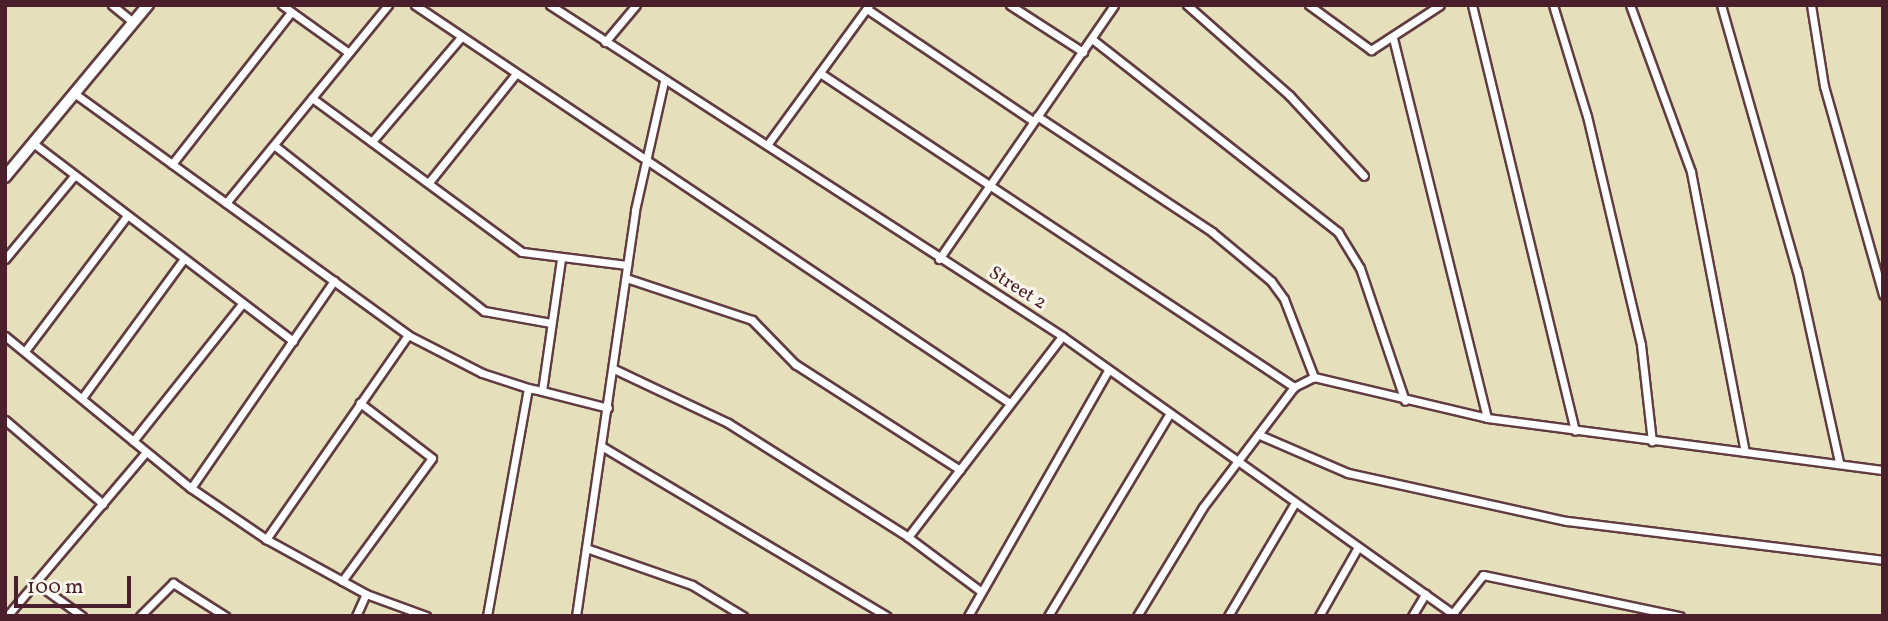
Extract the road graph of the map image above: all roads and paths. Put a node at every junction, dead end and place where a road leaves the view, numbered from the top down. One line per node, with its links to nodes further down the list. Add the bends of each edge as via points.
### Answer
1 (112, 5): 20 (street)
2 (148, 5): 20 (street)
3 (282, 5): 19 (street)
4 (388, 5): 26 (street)
5 (415, 5): 21 (street)
6 (550, 5): 24 (street, Street 2)
7 (636, 5): 24 (street)
8 (1010, 5): 25 (street)
9 (1114, 5): 22 (street)
10 (1187, 5): 40 (street, via 1289,95)
11 (1309, 5): 23 (street, via 1365,50)
12 (1439, 5): 23 (street)
13 (1472, 5): 75 (street)
14 (1553, 5): 78 (street, via 1584,104 1641,345)
15 (1630, 5): 80 (street, via 1691,172)
16 (1721, 5): 82 (street, via 1797,271)
17 (1811, 5): 53 (street, via 1824,86)
18 (868, 7): 27 (street); 32 (street)
19 (291, 12): 26 (street); 38 (street)
20 (133, 22): 30 (street)
21 (461, 37): 28 (street); 33 (street)
22 (1092, 38): 25 (street); 68 (street, via 1339,232 1360,268)
23 (1393, 38): 73 (street, via 1467,318)
24 (605, 42): 29 (street, Street 2)
25 (1083, 52): 32 (street)
26 (349, 54): 31 (street)
27 (820, 73): 35 (street); 43 (street)
28 (515, 75): 37 (street); 42 (street)
29 (664, 81): 35 (street, Street 2); 37 (street)
30 (74, 93): 34 (street); 38 (street)
31 (312, 98): 33 (street); 36 (street)
32 (1035, 119): 43 (street); 63 (street, via 1212,232 1271,281 1284,299)
33 (374, 139): 42 (street)
34 (33, 143): 39 (street); 41 (street)
35 (767, 145): 49 (street, Street 2)
36 (275, 146): 44 (street); 55 (street, via 484,311)
37 (644, 163): 50 (street); 69 (street)
38 (172, 164): 44 (street)
39 (74, 176): 45 (street); 46 (street)
40 (1364, 176)
41 (5, 177)
42 (430, 181): 47 (street, via 522,252)
43 (988, 188): 49 (street); 64 (street)
44 (226, 203): 52 (street)
45 (125, 217): 48 (street); 60 (street)
46 (5, 259)
47 (561, 259): 50 (street); 55 (street)
48 (183, 260): 54 (street); 67 (street)
49 (939, 260): 58 (street, Street 2)
50 (627, 265): 51 (street)
51 (626, 278): 61 (street); 84 (street, via 752,320 794,364)
52 (334, 281): 56 (street); 59 (street)
53 (1883, 295)
54 (242, 304): 59 (street); 77 (street)
55 (551, 323): 66 (street)
56 (408, 335): 65 (street, via 482,373); 70 (street)
57 (5, 336): 60 (street)
58 (1062, 336): 62 (street, Street 2); 69 (street)
59 (293, 341): 86 (street)
60 (25, 351): 67 (street)
61 (614, 369): 71 (street); 89 (street, via 728,423)
62 (1108, 370): 72 (street, Street 2); 96 (street)
63 (1314, 377): 64 (street); 68 (street)
64 (1294, 387): 76 (street)
65 (528, 388): 66 (street); 106 (street)
66 (542, 391): 71 (street)
67 (82, 398): 77 (street)
68 (1405, 401): 73 (street)
69 (1008, 402): 84 (street)
70 (360, 403): 90 (street); 94 (street, via 432,458)
71 (608, 408): 79 (street)
72 (1169, 415): 83 (street, Street 2); 111 (street)
73 (1487, 418): 75 (street)
74 (7, 426): 87 (street)
75 (1575, 431): 78 (street)
76 (1262, 436): 83 (street); 93 (street, via 1348,473 1567,521)
77 (133, 441): 81 (street)
78 (1653, 441): 80 (street)
79 (603, 447): 92 (street); 109 (street)
80 (1745, 452): 82 (street)
81 (145, 453): 86 (street); 87 (street)
82 (1839, 461): 85 (street)
83 (1236, 465): 88 (street, Street 2); 112 (street)
84 (960, 470): 89 (street)
85 (1883, 470)
86 (191, 488): 90 (street)
87 (103, 504): 95 (street)
88 (1293, 506): 91 (street, Street 2); 113 (street)
89 (908, 537): 96 (street)
90 (266, 539): 94 (street)
91 (1358, 547): 98 (street, Street 2); 114 (street)
92 (586, 548): 107 (street); 108 (street, via 692,586)
93 (1883, 560)
94 (342, 581): 97 (street)
95 (36, 583): 100 (street); 101 (street)
96 (979, 590): 110 (street)
97 (366, 594): 104 (street); 105 (street)
98 (1425, 594): 99 (street, Street 2); 115 (street)
99 (1454, 615): 116 (street, via 1483,575)
100 (7, 616)
101 (82, 616)
102 (140, 616): 103 (street, via 173,583)
103 (225, 616)
104 (356, 616)
105 (426, 616)
106 (487, 616)
107 (576, 616)
108 (743, 616)
109 (886, 616)
110 (968, 616)
111 (1048, 616)
112 (1137, 616)
113 (1227, 616)
114 (1319, 616)
115 (1412, 616)
116 (1680, 616)

